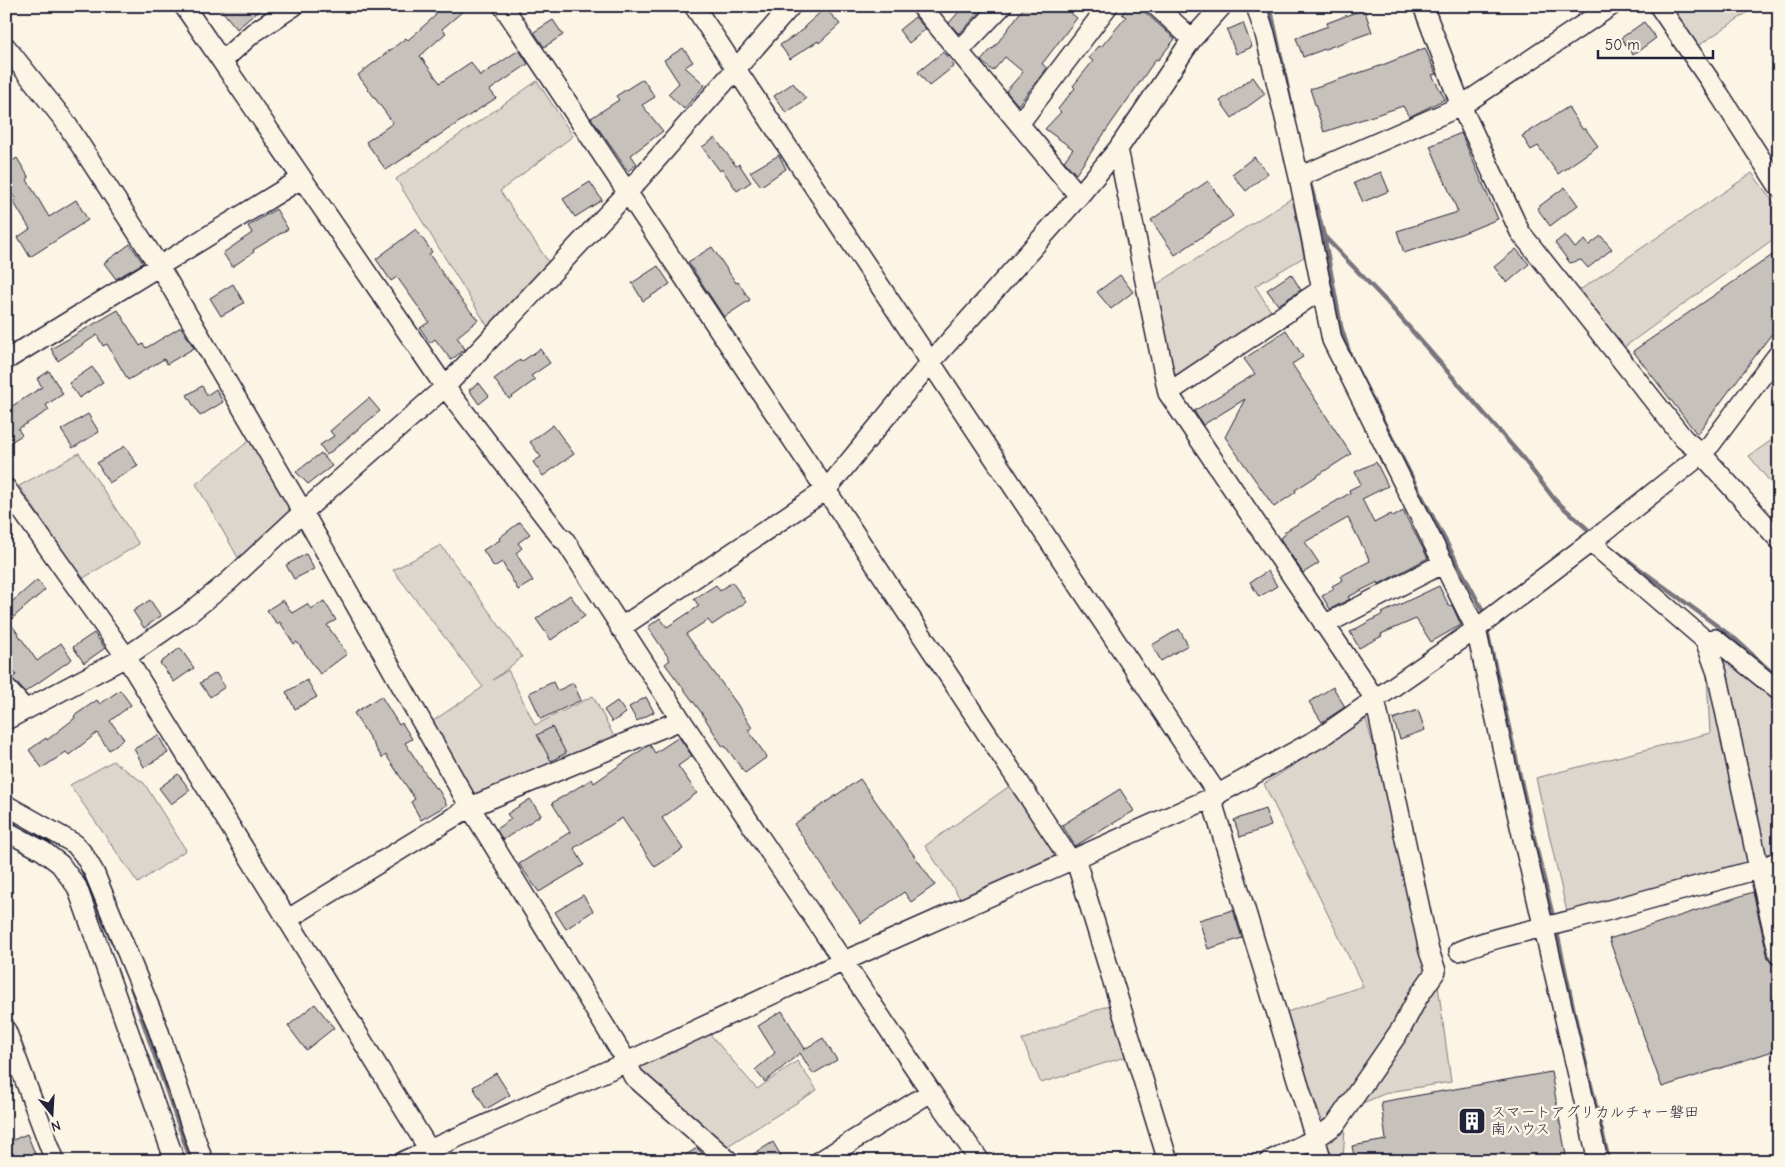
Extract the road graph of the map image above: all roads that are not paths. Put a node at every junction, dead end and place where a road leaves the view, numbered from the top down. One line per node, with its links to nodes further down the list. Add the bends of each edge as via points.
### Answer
1 (184, 6): 18 (street)
2 (294, 6): 18 (street, via 253,33)
3 (503, 6): 26 (street)
4 (694, 6): 19 (street)
5 (791, 6): 19 (street)
6 (922, 6): 16 (street)
7 (1002, 6): 16 (street)
8 (1108, 6): 21 (street)
9 (1156, 6): 15 (street)
10 (1222, 6): 15 (street)
11 (1256, 6): 23 (street)
12 (1423, 6): 20 (street)
13 (1612, 6): 20 (street)
14 (1659, 6): 25 (street)
15 (1192, 39): 22 (street)
16 (959, 51): 21 (street)
17 (8, 54): 28 (street, via 64,120)
18 (222, 61): 24 (street)
19 (736, 68): 26 (street); 32 (street)
20 (1461, 106): 23 (street); 35 (street, via 1520,232 1678,432)
21 (1019, 124): 27 (street)
22 (1118, 149): 27 (street); 34 (street)
23 (1307, 174): 29 (street)
24 (301, 179): 28 (street); 33 (street)
25 (1779, 187)
26 (628, 192): 33 (street); 37 (street)
27 (1079, 196): 32 (street)
28 (159, 266): 31 (street); 38 (street)
29 (1322, 289): 34 (street); 41 (street, via 1332,340)
30 (1779, 353): 35 (street, via 1711,444)
31 (6, 360)
32 (930, 363): 37 (street); 53 (street)
33 (445, 386): 38 (street); 43 (street, via 564,539)
34 (1168, 393): 42 (street)
35 (1700, 453): 39 (street); 40 (street)
36 (6, 488): 46 (street)
37 (826, 490): 43 (street); 57 (street)
38 (303, 512): 46 (street, via 187,615); 55 (street)
39 (1597, 537): 44 (street); 45 (street)
40 (1779, 540)
41 (1444, 563): 42 (street); 44 (street)
42 (1324, 624): 49 (street)
43 (620, 628): 52 (street)
44 (1476, 629): 49 (street); 61 (street)
45 (1705, 640): 48 (street, via 1715,639); 59 (street, via 1717,672)
46 (126, 657): 50 (street); 60 (street)
47 (6, 688): 50 (street)
48 (1779, 691)
49 (1375, 700): 53 (street, via 1321,737); 68 (street, via 1429,952 1436,971 1401,1029 1335,1125)
50 (25, 709): 51 (street)
51 (6, 720)
52 (681, 720): 55 (street); 64 (street)
53 (1214, 796): 57 (street); 68 (street)
54 (6, 805): 72 (street, via 76,844 94,872 156,1023)
55 (470, 807): 60 (street); 66 (street)
56 (6, 832): 71 (street, via 43,851 60,864 77,887)
57 (1073, 859): 64 (street); 77 (street)
58 (1779, 861): 59 (street)
59 (1759, 869): 61 (street); 63 (street)
60 (288, 919): 69 (street)
61 (1544, 926): 62 (street); 80 (street)
62 (1459, 951)
63 (1779, 955)
64 (844, 961): 66 (street); 67 (street)
65 (6, 1030): 70 (street)
66 (627, 1062): 69 (street); 74 (street, via 632,1076)
67 (931, 1092): 75 (street); 76 (street)
68 (1315, 1139): 78 (street); 79 (street)
69 (432, 1155): 73 (street)
70 (55, 1161)
71 (175, 1161)
72 (203, 1161)
73 (404, 1161)
74 (729, 1161)
75 (820, 1161)
76 (980, 1161)
77 (1168, 1161)
78 (1269, 1161)
79 (1322, 1161)
80 (1598, 1161)

